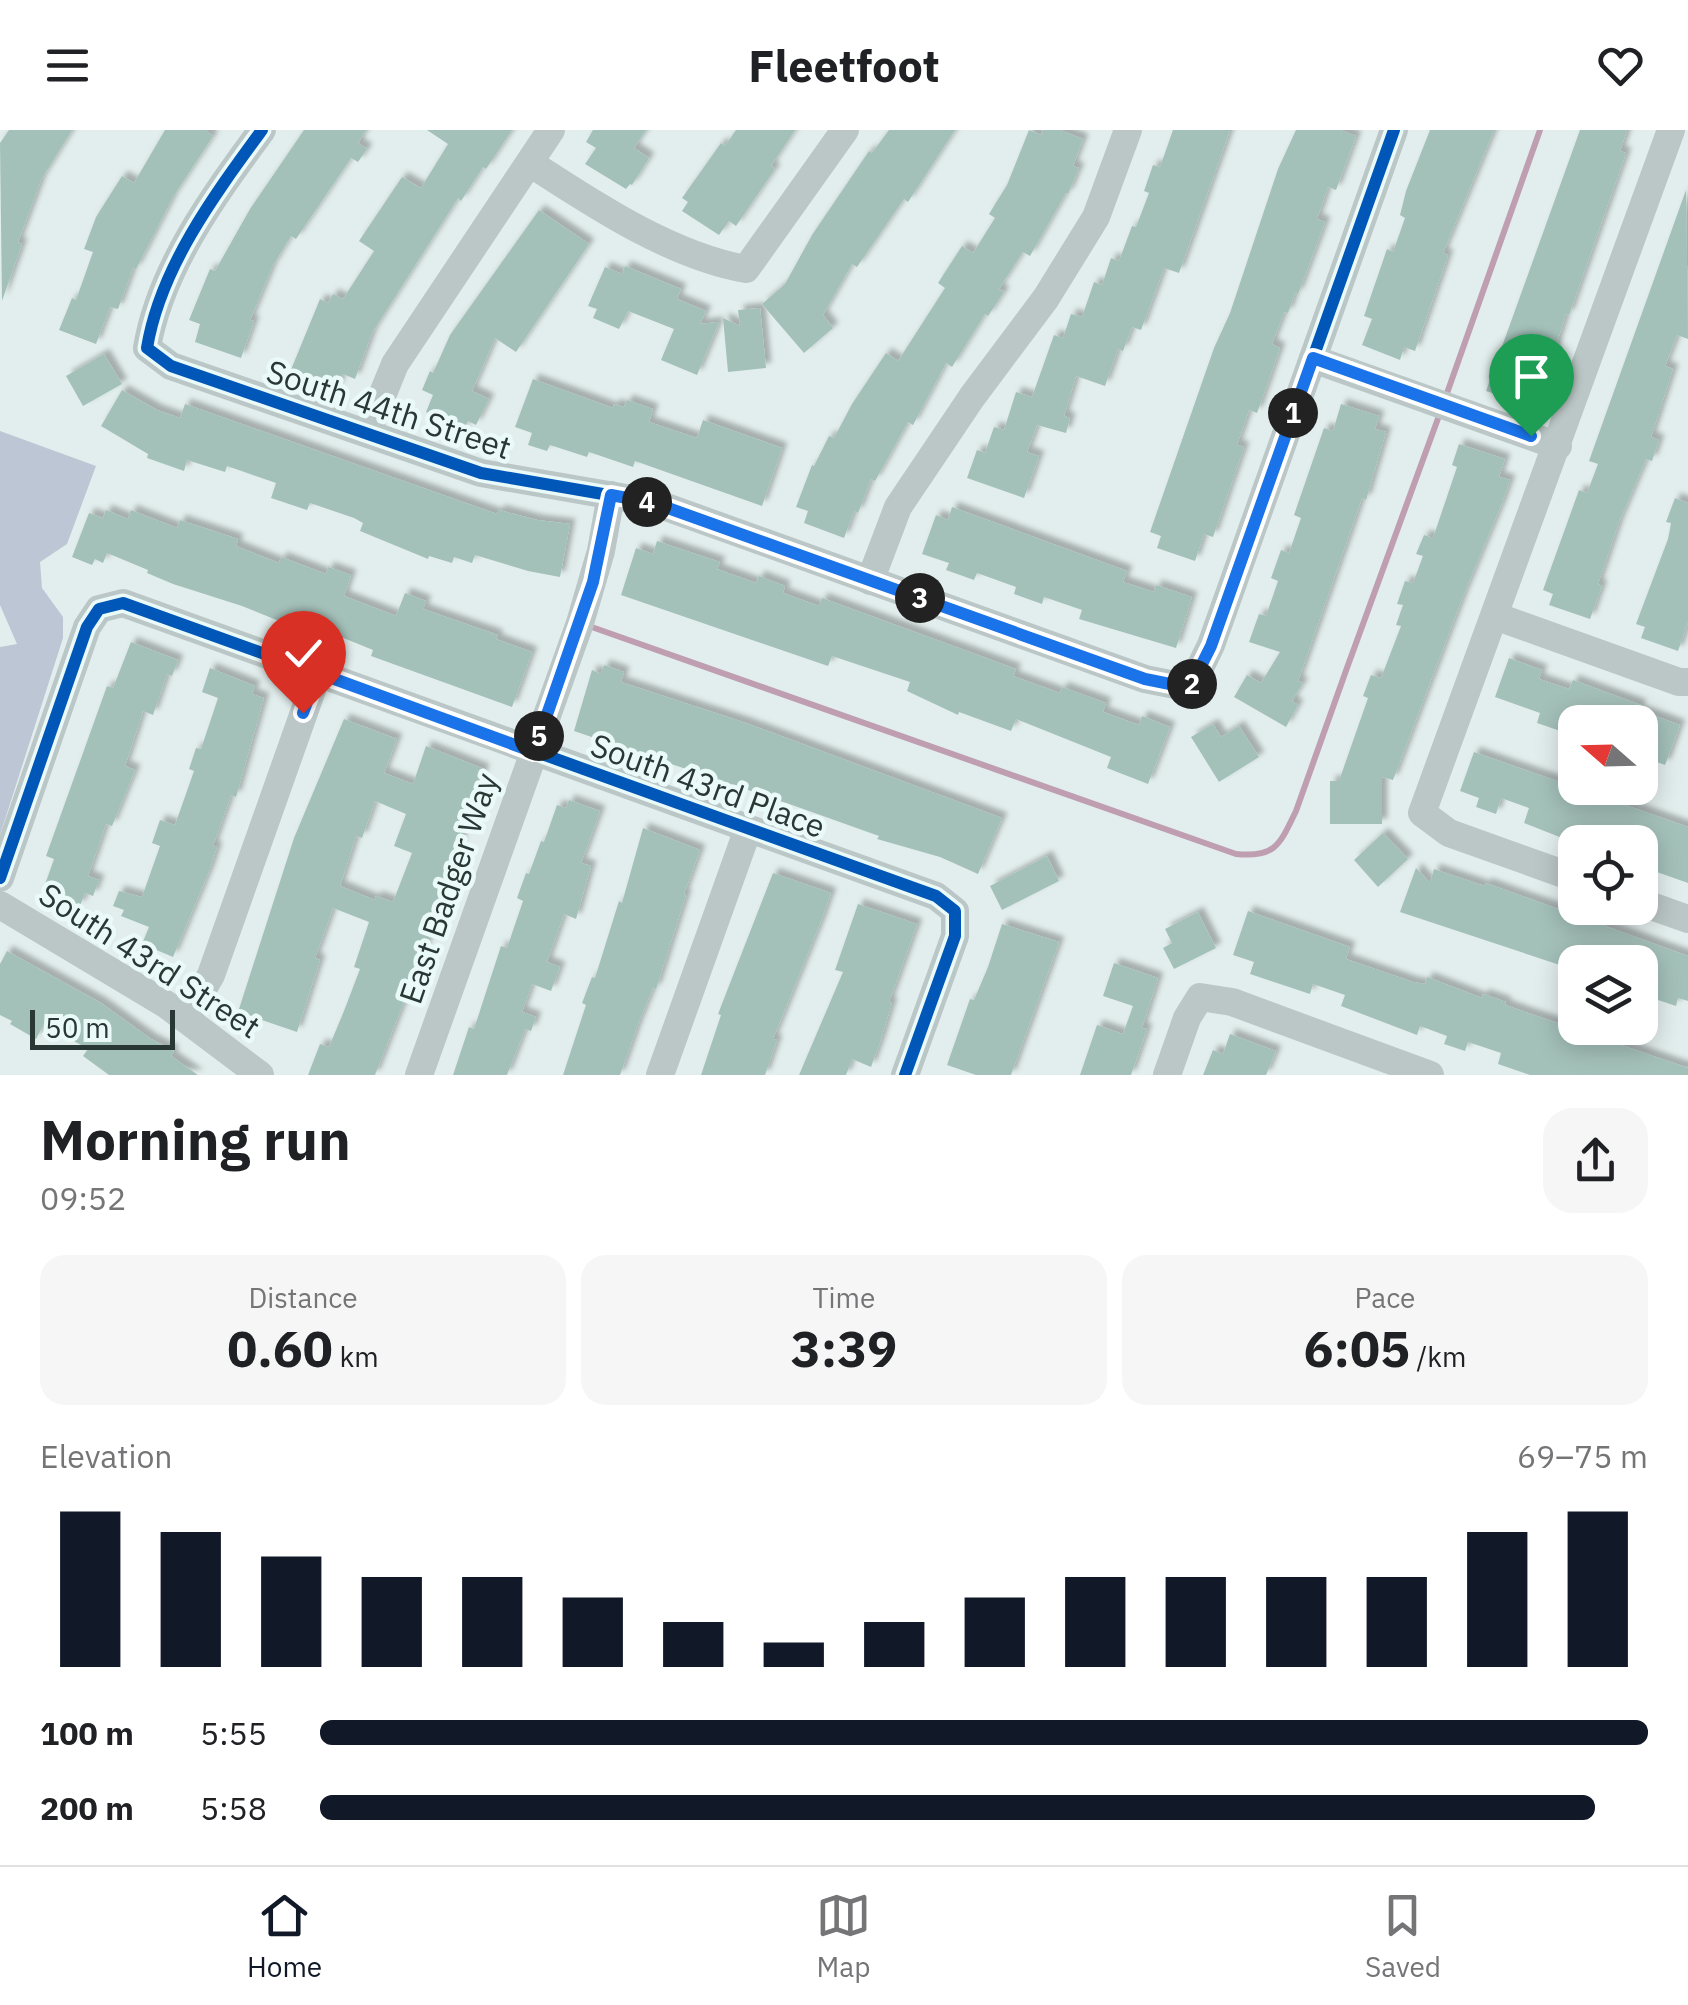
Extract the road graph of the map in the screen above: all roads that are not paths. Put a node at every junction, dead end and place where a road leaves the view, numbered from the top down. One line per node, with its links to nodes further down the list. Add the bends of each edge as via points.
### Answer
1 (551, 130): 7 (street)
2 (845, 130): 7 (street, via 746,269 717,264 642,229)
3 (1128, 130): 12 (street, via 1096,217 898,507)
4 (1394, 130): 8 (street)
5 (1670, 130): 10 (street)
6 (259, 131): 9 (street, South 44th Street, via 178,262 152,318 148,348 170,366)
7 (530, 163): 9 (street, via 395,364)
8 (1313, 358): 10 (street); 12 (street, South 44th Street, via 1211,646 1190,688 1145,679)
9 (367, 433): 11 (street, South 44th Street, via 480,473)
10 (1558, 446): 13 (street)
11 (611, 495): 12 (street, South 44th Street, via 654,503); 16 (street, East Badger Way, via 593,582)
12 (870, 580)
13 (1496, 616): 15 (street); 18 (street, via 1422,813 1449,833)
14 (318, 673): 16 (street, South 43rd Place); 19 (street, South 43rd Place, via 123,603 99,609 87,627); 23 (street, via 211,975)
15 (1688, 682)
16 (534, 752): 17 (street, South 43rd Place); 26 (street, East Badger Way)
17 (748, 829): 27 (street); 28 (street, South 43rd Place, via 936,896 955,911 954,936)
18 (1558, 872)
19 (0, 878)
20 (0, 905): 23 (street, South 43rd Street)
21 (1658, 908): 22 (street)
22 (1688, 919)
23 (186, 1018): 25 (street, South 43rd Street)
24 (1421, 1073): 29 (street, via 1232,1002 1200,997)
25 (260, 1075)
26 (419, 1075)
27 (660, 1075)
28 (905, 1075)
29 (1166, 1075)

